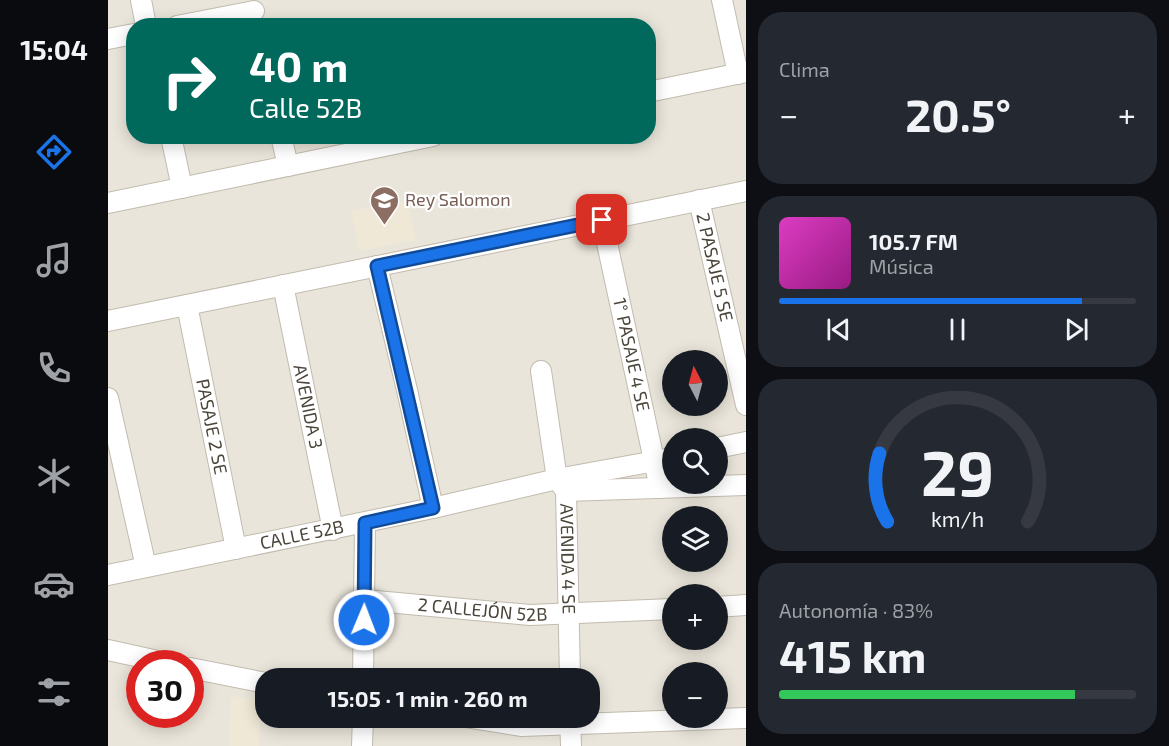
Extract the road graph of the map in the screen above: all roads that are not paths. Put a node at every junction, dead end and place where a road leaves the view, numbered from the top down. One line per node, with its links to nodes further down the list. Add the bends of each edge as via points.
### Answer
1 (141, 0): 4 (street)
2 (722, 0): 8 (street)
3 (254, 12): 5 (street)
4 (144, 18)
5 (221, 18)
6 (126, 36): 7 (street)
7 (108, 39)
8 (742, 73): 9 (street)
9 (656, 90)
10 (173, 144): 14 (street)
11 (283, 144): 13 (street)
12 (394, 144): 13 (street)
13 (288, 166): 14 (street)
14 (182, 188): 17 (street)
15 (746, 191): 16 (street)
16 (699, 200): 18 (street); 25 (street, 2 PASAJE 5 SE)
17 (108, 203)
18 (602, 220): 19 (street); 28 (street, 1° PASAJE 4 SE)
19 (377, 266): 20 (street); 34 (street)
20 (283, 285): 21 (street); 36 (street, AVENIDA 3)
21 (187, 305): 22 (street); 37 (street, PASAJE 2 SE)
22 (108, 321)
23 (541, 371): 31 (street, AVENIDA 4 SE)
24 (108, 398): 38 (street)
25 (746, 405)
26 (746, 442): 27 (street)
27 (728, 446)
28 (662, 456)
29 (662, 460): 31 (street, CALLE 52B)
30 (662, 469): 33 (street, 1° PASAJE 4 SE)
31 (561, 485): 33 (street); 34 (street, CALLE 52B); 44 (street, AVENIDA 4 SE)
32 (746, 485): 33 (street)
33 (660, 488)
34 (433, 508): 35 (street, CALLE 52B)
35 (365, 523): 36 (street, CALLE 52B); 40 (street)
36 (333, 530): 37 (street, CALLE 52B)
37 (236, 549): 38 (street, CALLE 52B)
38 (146, 567): 39 (street, CALLE 52B)
39 (108, 575)
40 (365, 600): 44 (street, 2 CALLEJÓN 52B); 47 (street)
41 (746, 605): 42 (street)
42 (728, 606)
43 (662, 610): 44 (street, 2 CALLEJÓN 52B)
44 (568, 615): 48 (street, AVENIDA 4 SE)
45 (108, 650): 46 (street)
46 (126, 654)
47 (363, 668)
48 (570, 668)
49 (204, 671): 50 (street)
50 (255, 681)
51 (746, 718): 52 (street)
52 (600, 721)
53 (363, 728): 55 (street)
54 (570, 728): 56 (street)
55 (362, 746)
56 (571, 746)

